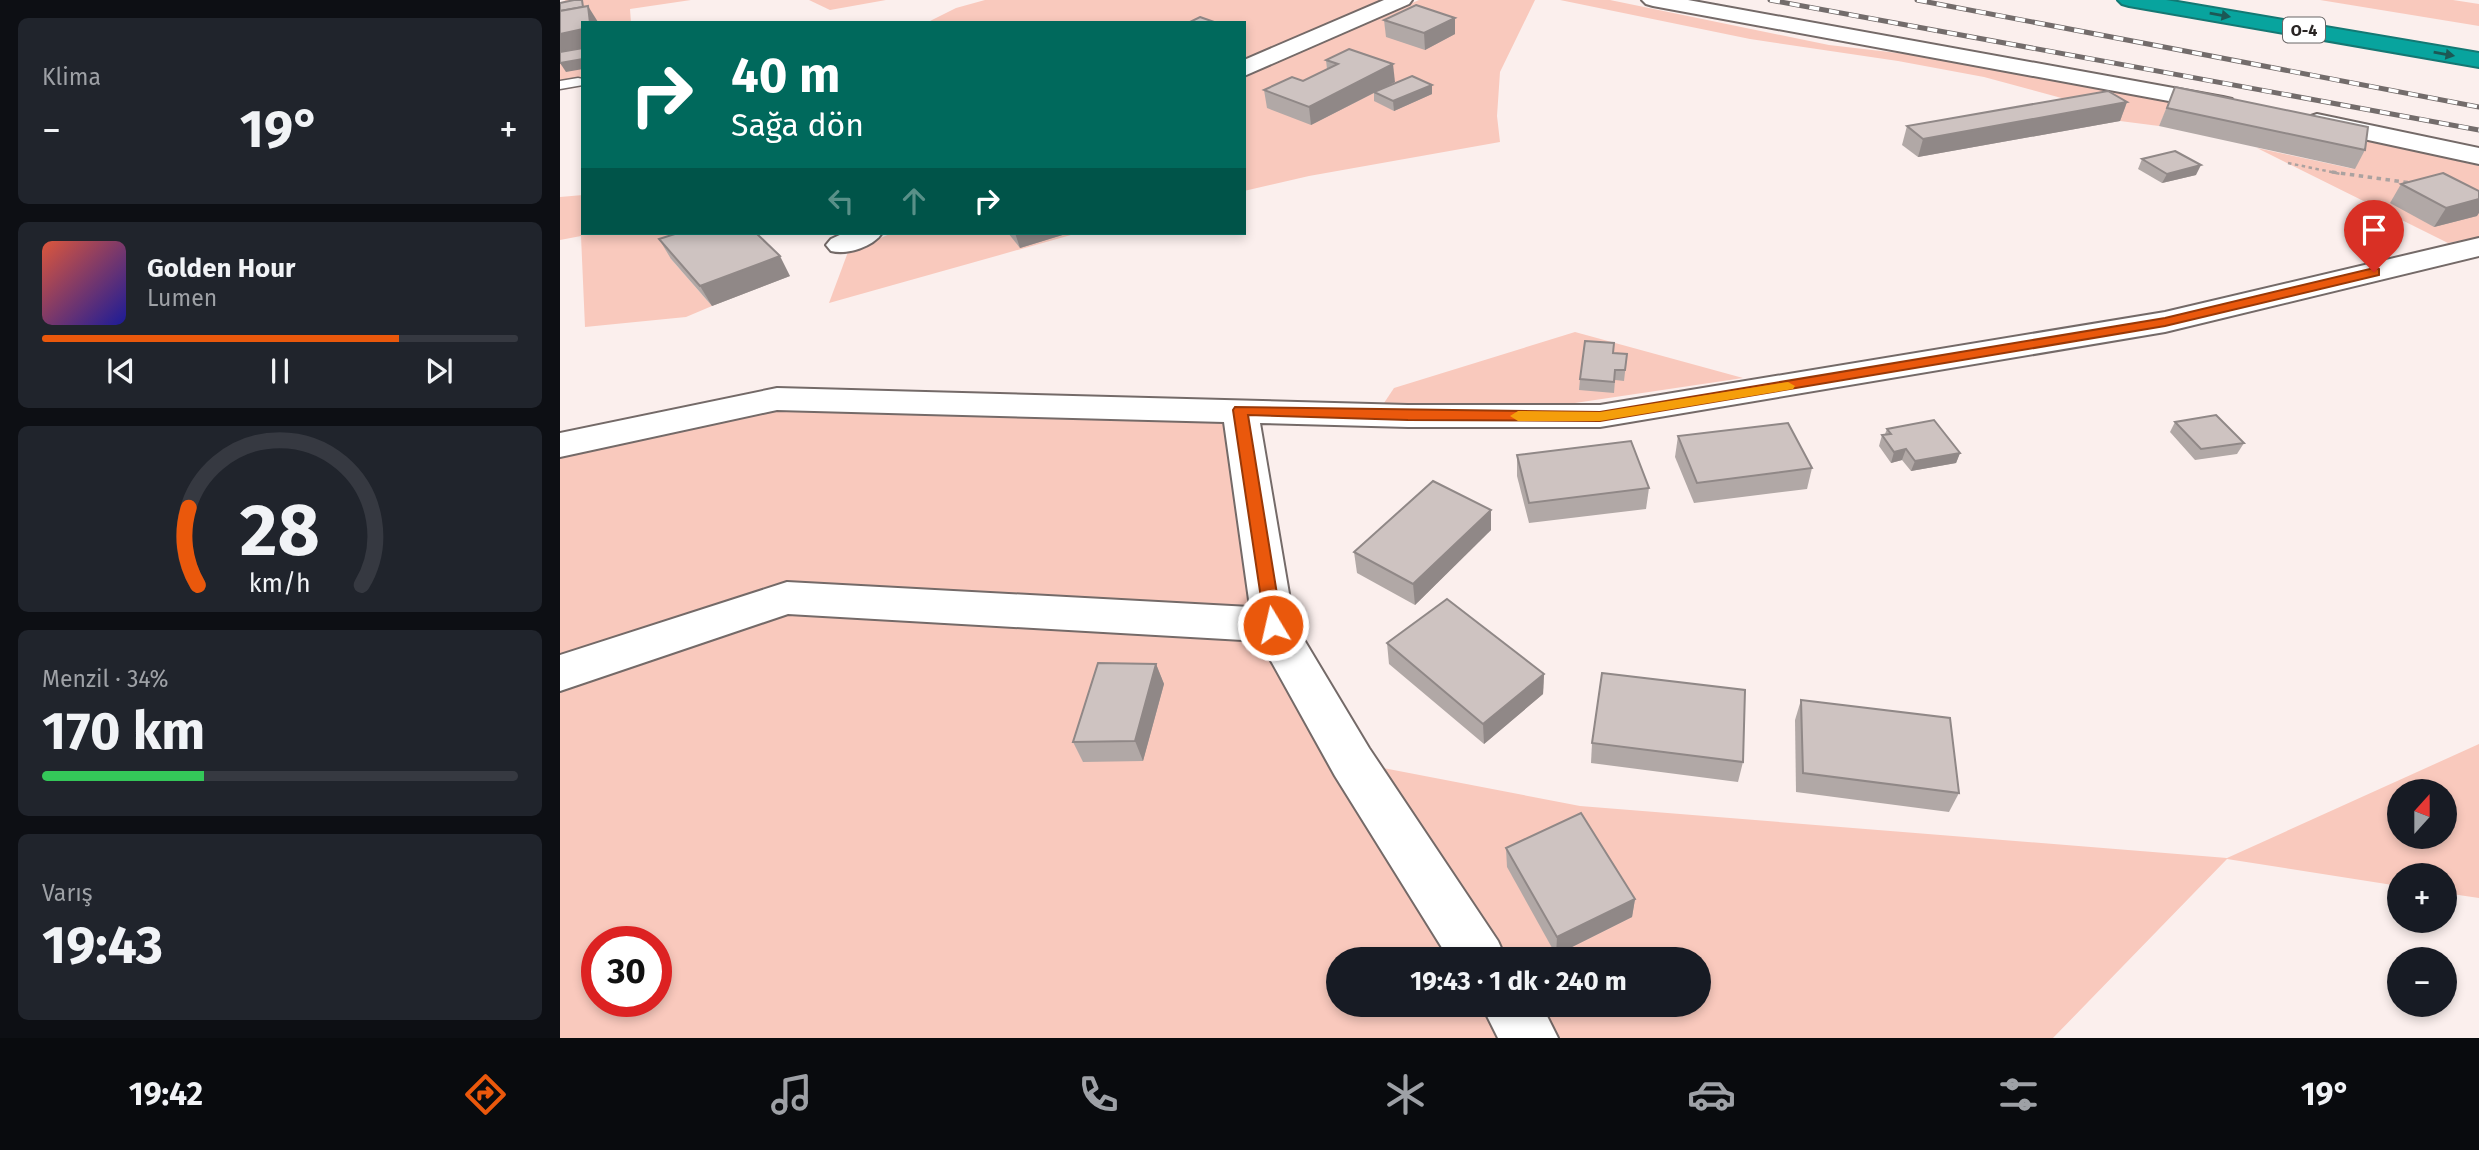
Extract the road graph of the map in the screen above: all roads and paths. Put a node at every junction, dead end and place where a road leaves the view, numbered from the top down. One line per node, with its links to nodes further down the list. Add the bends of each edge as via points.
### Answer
1 (1402, 0): 5 (street)
2 (1653, 0): 8 (street)
3 (2129, 0): 4 (highway, O-4, one-way to 4)
4 (2479, 60)
5 (1246, 68)
6 (578, 82): 7 (lane)
7 (560, 85)
8 (2249, 109)
9 (2290, 117): 10 (street)
10 (2479, 156)
11 (2288, 163): 12 (path)
12 (2415, 184)
13 (864, 235): 14 (street)
14 (841, 245)
15 (2479, 247): 16 (street, via 2165,322 1600,416)
16 (1240, 410): 17 (street, via 777,399); 18 (street)
17 (560, 445)
18 (1273, 625): 19 (street, via 787,598); 20 (street, via 1352,762)
19 (560, 673)
20 (1471, 947)
21 (1516, 1017): 22 (street)
22 (1530, 1038)

